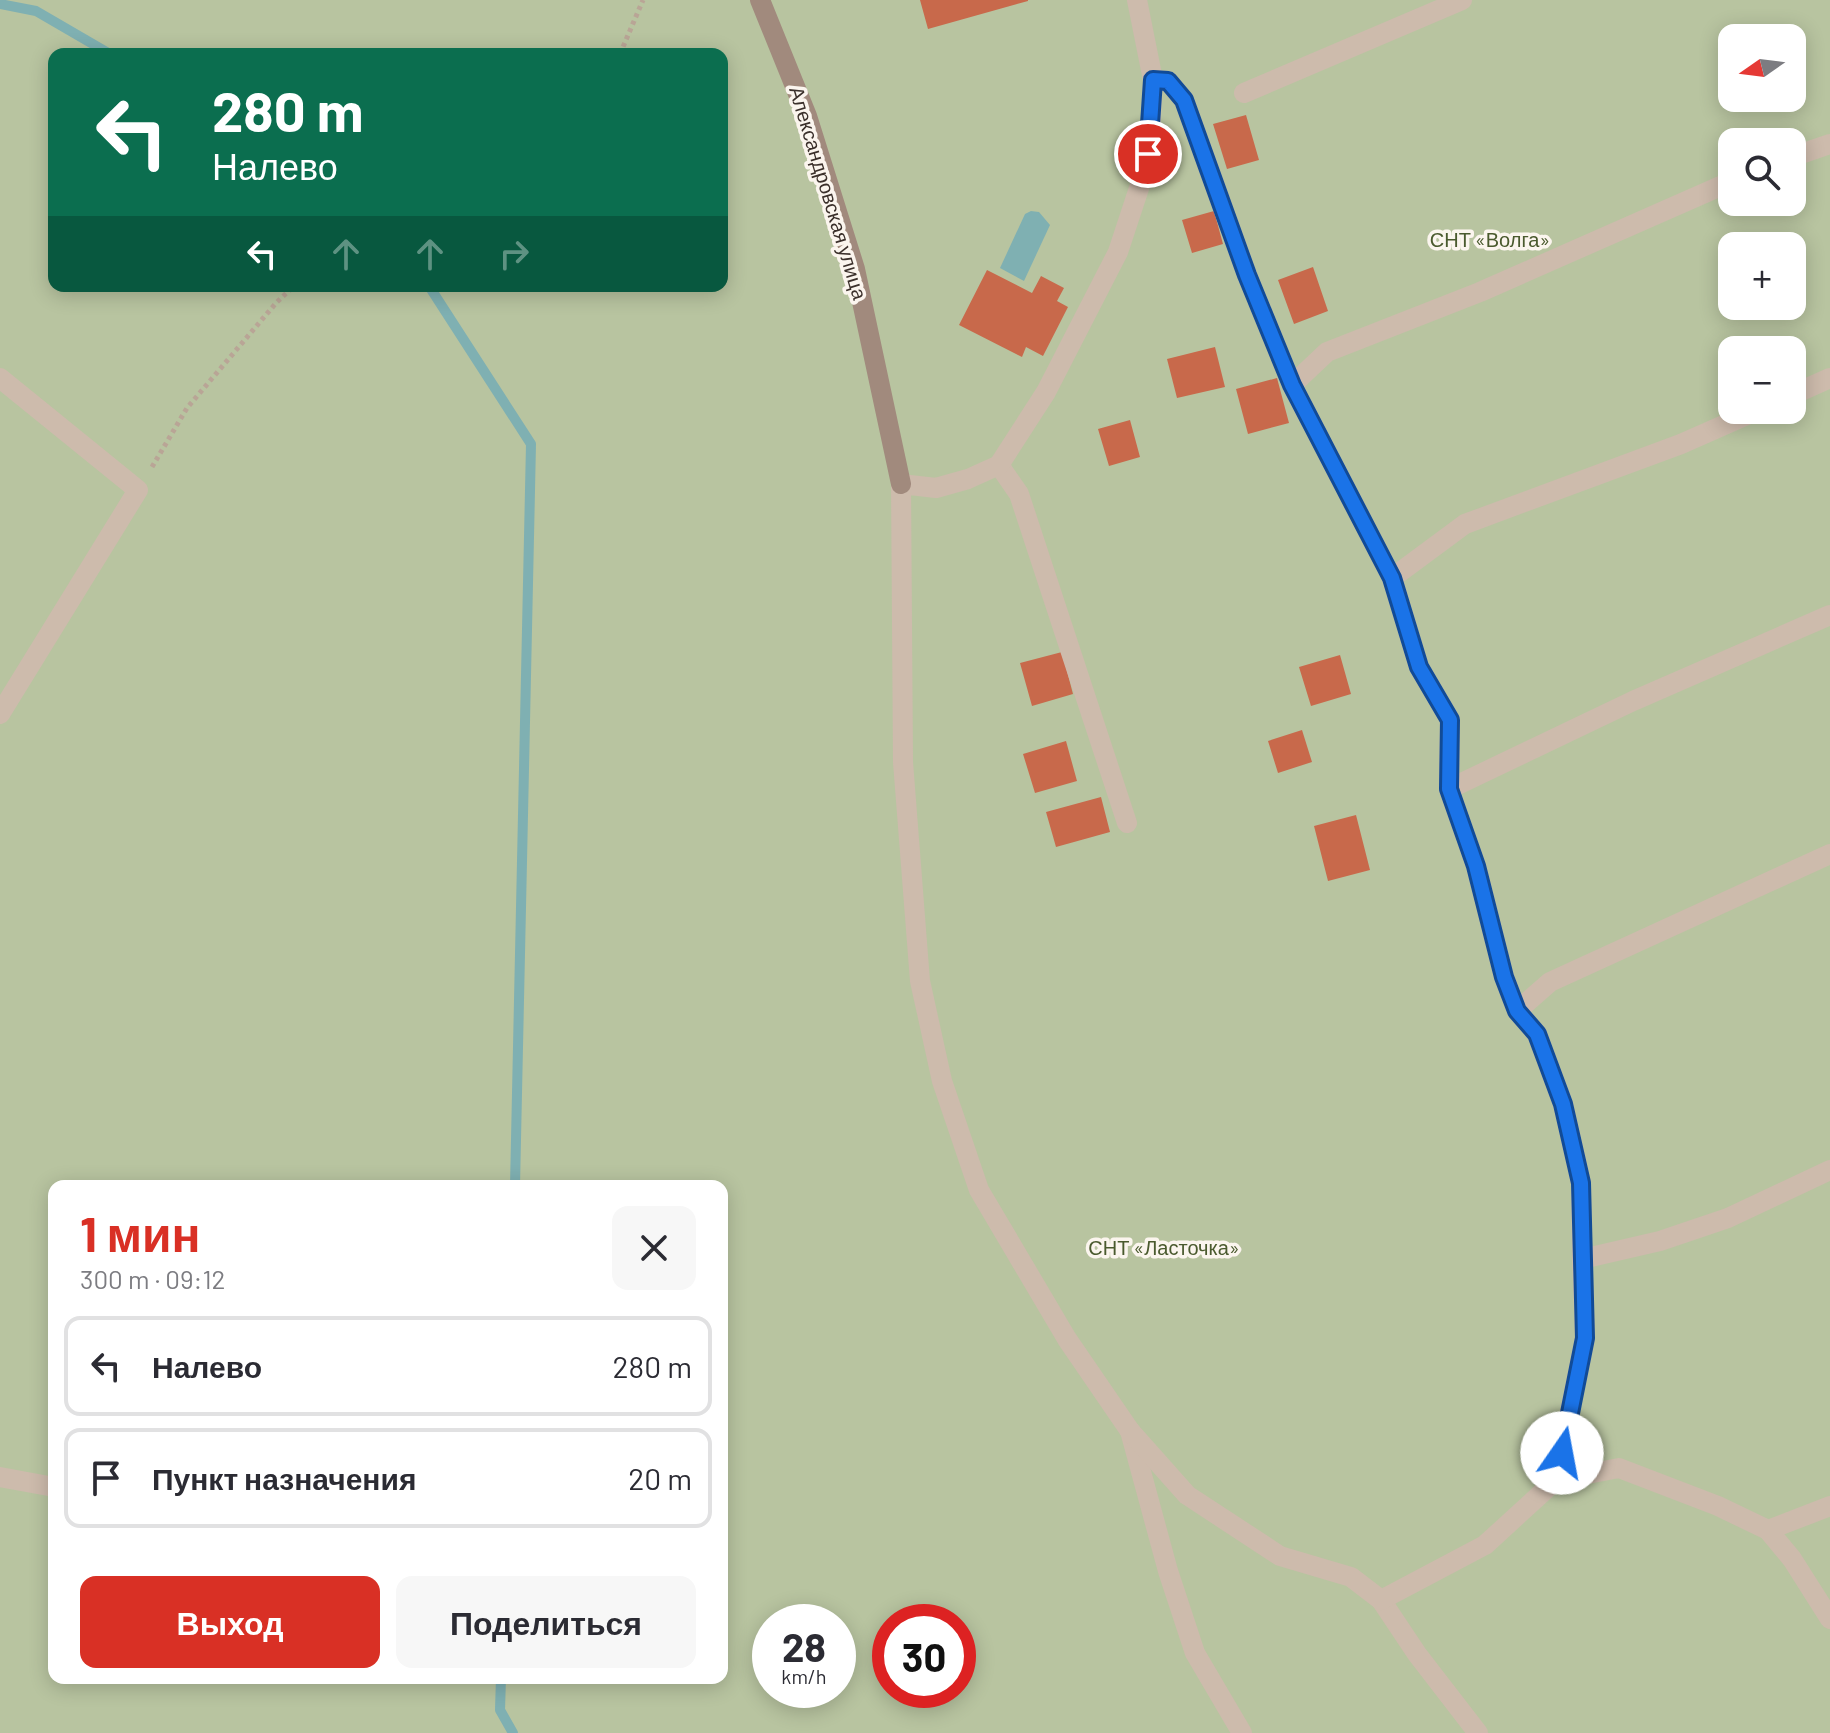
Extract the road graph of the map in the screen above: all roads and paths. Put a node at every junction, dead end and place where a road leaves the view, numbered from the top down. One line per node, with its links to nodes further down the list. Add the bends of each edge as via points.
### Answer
1 (643, 0): 5 (path)
2 (760, 0): 18 (street, Александровская улица, via 807,116 855,269)
3 (1137, 0): 6 (street)
4 (1462, 0): 7 (street)
5 (623, 48)
6 (1153, 80): 14 (street, via 1168,81 1184,100); 17 (street, via 1145,170 1118,252 1046,392)
7 (1244, 93)
8 (1830, 144): 9 (street)
9 (1806, 152)
10 (1718, 187): 14 (street, via 1480,292 1327,352)
11 (288, 292): 19 (path, via 187,408)
12 (0, 378): 19 (street)
13 (1830, 378): 15 (street)
14 (1292, 385): 20 (street)
15 (1806, 389)
16 (1726, 424): 20 (street, via 1465,524)
17 (999, 465): 18 (street, via 936,488); 24 (street, via 1019,494)
18 (901, 484): 29 (street, via 903,762 920,981 942,1081 979,1190 1067,1339)
19 (138, 490): 22 (street)
20 (1392, 578): 23 (street, via 1419,667 1450,720)
21 (1830, 615): 23 (street)
22 (0, 714)
23 (1449, 789): 26 (street)
24 (1127, 823)
25 (1830, 854): 26 (street, via 1575,969 1550,982)
26 (1517, 1011): 28 (street, via 1537,1034 1563,1104 1581,1183)
27 (1830, 1170): 28 (street, via 1728,1218)
28 (1582, 1259): 31 (street, via 1585,1338)
29 (1130, 1431): 35 (street, via 1187,1495 1280,1556 1351,1577); 37 (street, via 1195,1653)
30 (0, 1477): 32 (street)
31 (1556, 1480): 34 (street, via 1619,1468); 35 (street, via 1485,1545)
32 (48, 1486)
33 (1830, 1506): 34 (street)
34 (1768, 1530): 36 (street)
35 (1381, 1600): 38 (street)
36 (1830, 1619)
37 (1242, 1733)
38 (1478, 1733)

